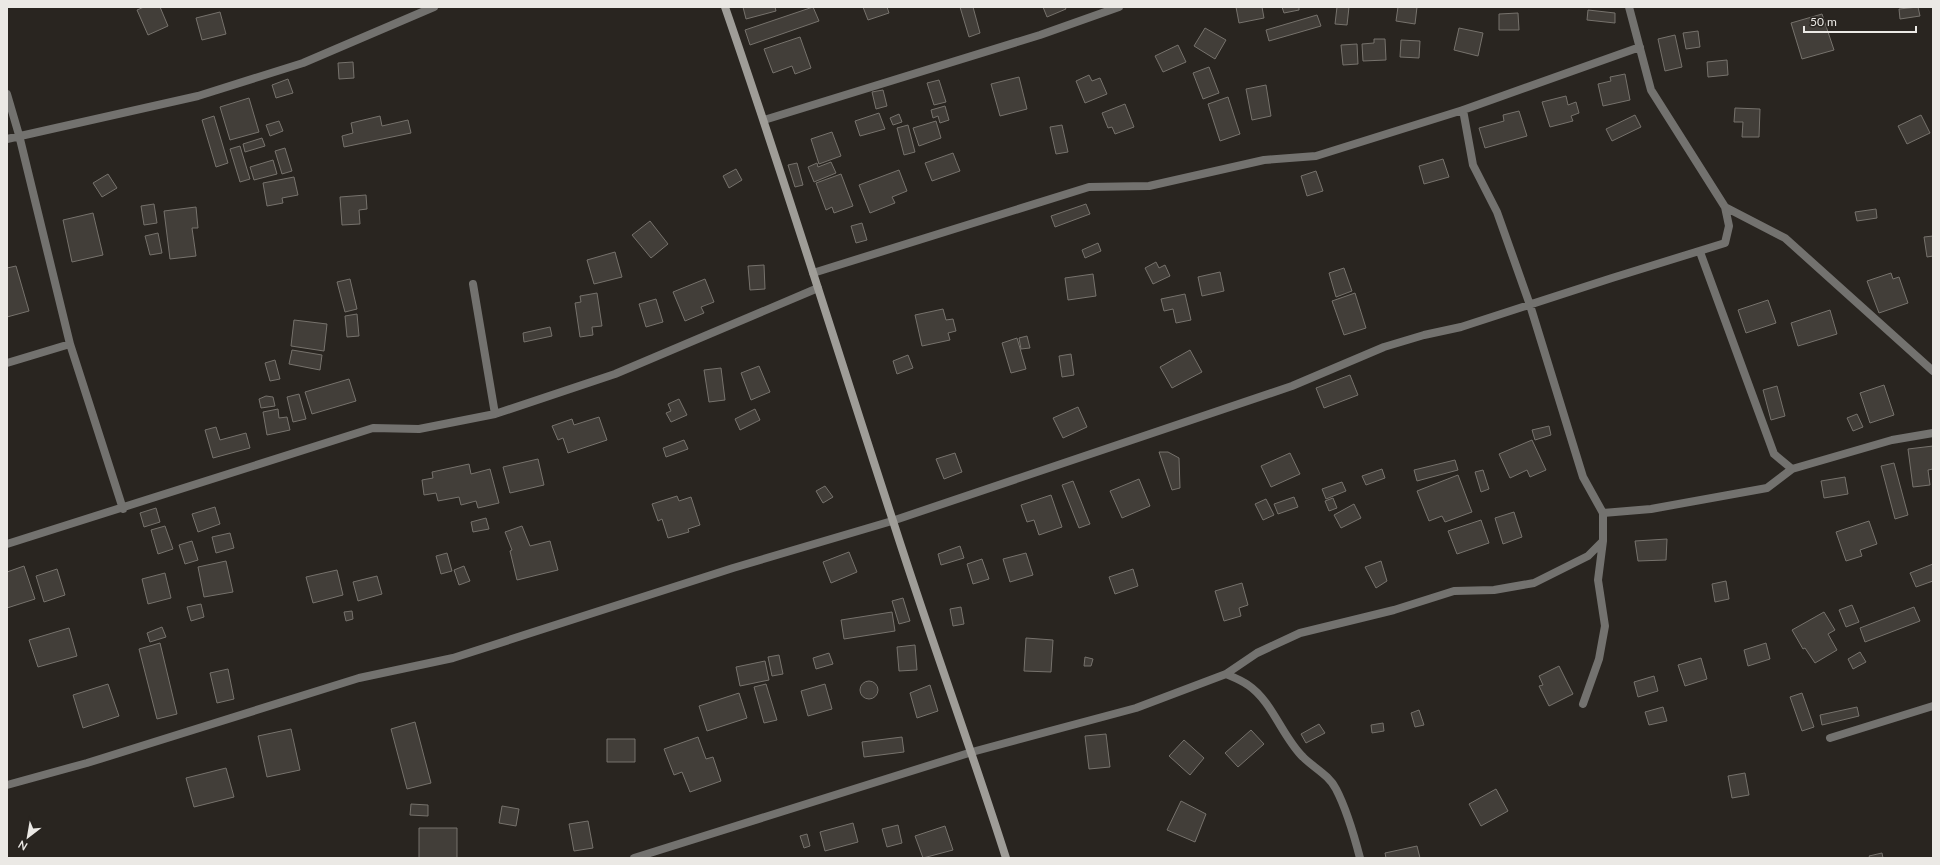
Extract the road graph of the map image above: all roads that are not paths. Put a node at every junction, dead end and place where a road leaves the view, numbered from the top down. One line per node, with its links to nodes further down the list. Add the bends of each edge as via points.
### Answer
1 (434, 7): 9 (street, via 303,63 198,96)
2 (725, 7): 8 (main road)
3 (1119, 7): 8 (street, via 1040,35)
4 (1629, 7): 5 (street)
5 (1640, 47): 7 (street); 11 (street, via 1651,90)
6 (7, 94): 9 (street)
7 (1463, 110): 13 (street, via 1316,156 1264,160 1149,186 1089,187); 16 (street, via 1473,165 1497,212)
8 (764, 120): 13 (main road)
9 (19, 135): 10 (street); 17 (street)
10 (7, 139)
11 (1725, 207): 12 (street, via 1729,226 1725,243); 19 (street, via 1785,238)
12 (1700, 252): 16 (street); 22 (street, via 1774,454)
13 (813, 273): 15 (main road)
14 (473, 284): 20 (street)
15 (818, 288): 20 (street, via 615,374); 25 (main road)
16 (1530, 306): 24 (street, via 1583,476); 25 (street, via 1384,347 1292,386)
17 (70, 344): 18 (street); 23 (street)
18 (7, 363)
19 (1933, 371)
20 (495, 414): 23 (street, via 419,429 373,428)
21 (1933, 433): 22 (street, via 1892,440)
22 (1792, 469): 24 (street, via 1767,488 1651,510)
23 (123, 509): 27 (street)
24 (1603, 513): 26 (street)
25 (892, 521): 32 (main road); 33 (street, via 733,568 454,658 359,678 87,763)
26 (1603, 541): 28 (street, via 1588,556 1534,584 1494,590 1454,591 1394,610 1300,633 1257,653); 29 (street, via 1598,580 1605,626 1599,659)
27 (7, 544)
28 (1226, 674): 32 (street, via 1136,708); 36 (street, via 1248,685 1272,711 1303,757 1335,787 1343,803)
29 (1583, 704)
30 (1933, 706): 31 (street)
31 (1830, 738)
32 (972, 752): 34 (street); 35 (main road)
33 (7, 785)
34 (634, 858)
35 (1006, 858)
36 (1360, 858)

